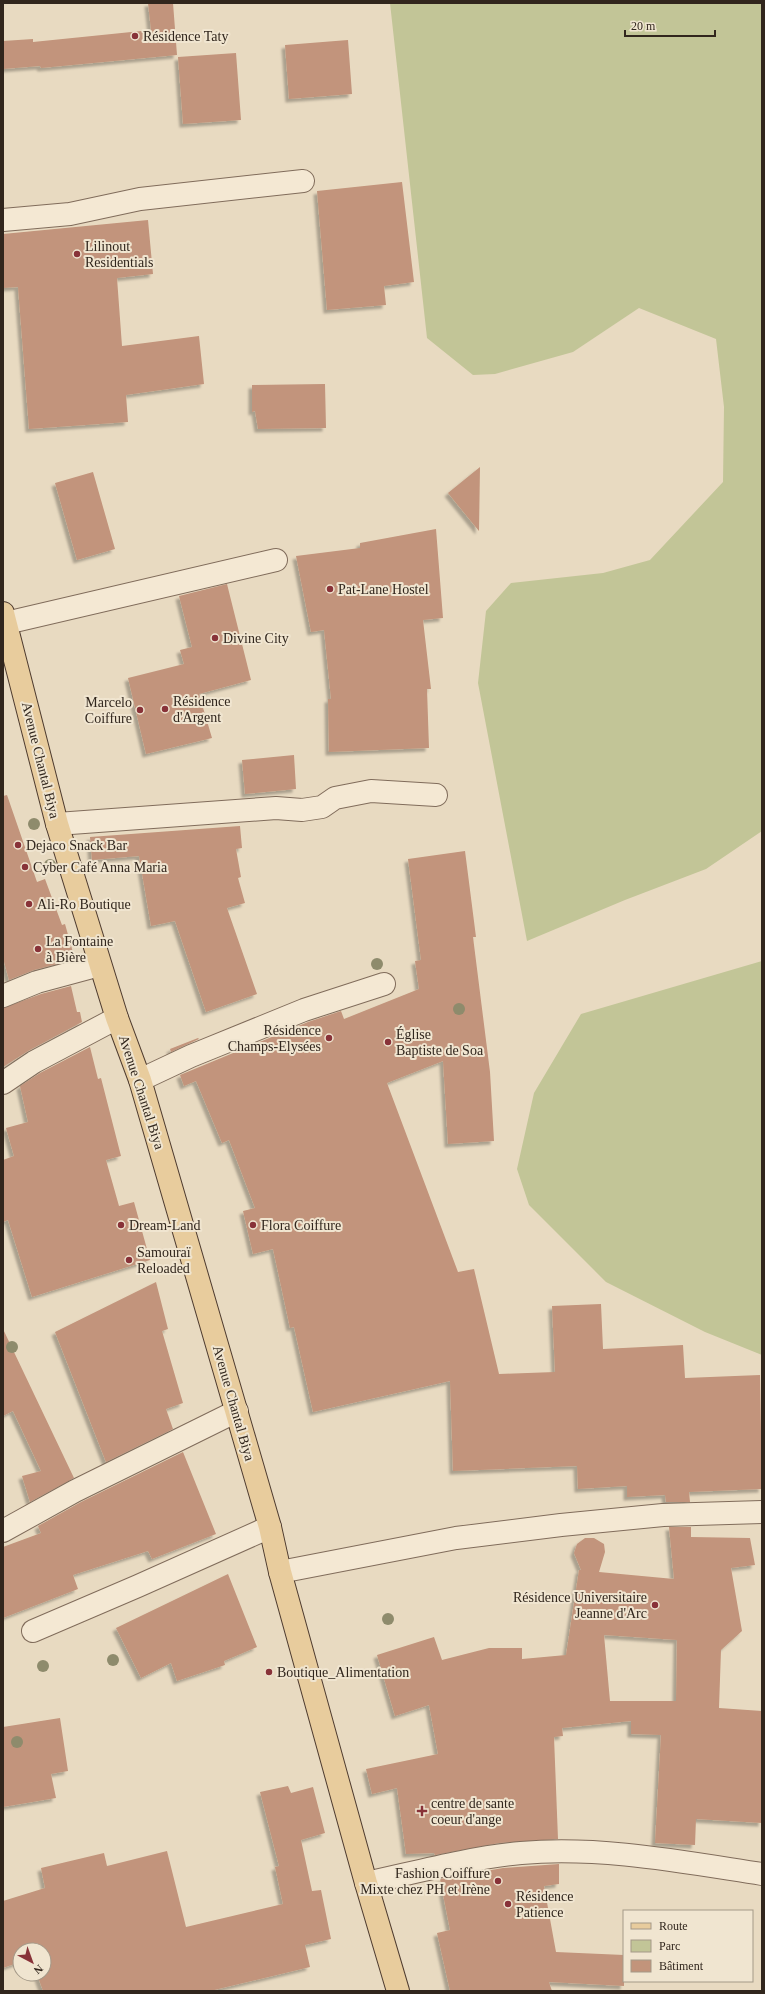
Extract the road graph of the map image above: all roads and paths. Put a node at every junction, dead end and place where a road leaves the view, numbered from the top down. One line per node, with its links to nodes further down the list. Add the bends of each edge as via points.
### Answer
1 (303, 181): 2 (street, via 140,199 70,214)
2 (3, 220)
3 (276, 560): 4 (street)
4 (4, 618): 6 (main road, Avenue Chantal Biya)
5 (436, 795): 6 (street, via 371,791 335,798 322,807 302,810 276,808)
6 (57, 824): 7 (main road, Avenue Chantal Biya)
7 (100, 965): 9 (street, via 37,982); 10 (main road, Avenue Chantal Biya)
8 (384, 984): 11 (street, via 304,1010 191,1056)
9 (3, 996)
10 (117, 1018): 11 (main road, Avenue Chantal Biya); 12 (street, via 34,1062)
11 (140, 1080): 13 (main road, Avenue Chantal Biya)
12 (3, 1083)
13 (237, 1411): 15 (main road, Avenue Chantal Biya); 16 (street, via 75,1491)
14 (762, 1512): 17 (street, via 663,1515 456,1538)
15 (270, 1527): 17 (main road, Avenue Chantal Biya); 18 (street)
16 (3, 1531)
17 (280, 1572): 20 (main road, Avenue Chantal Biya)
18 (33, 1631)
19 (762, 1874): 20 (street, via 595,1852 521,1853 445,1865)
20 (366, 1883): 21 (main road, Avenue Chantal Biya)
21 (398, 1991)

